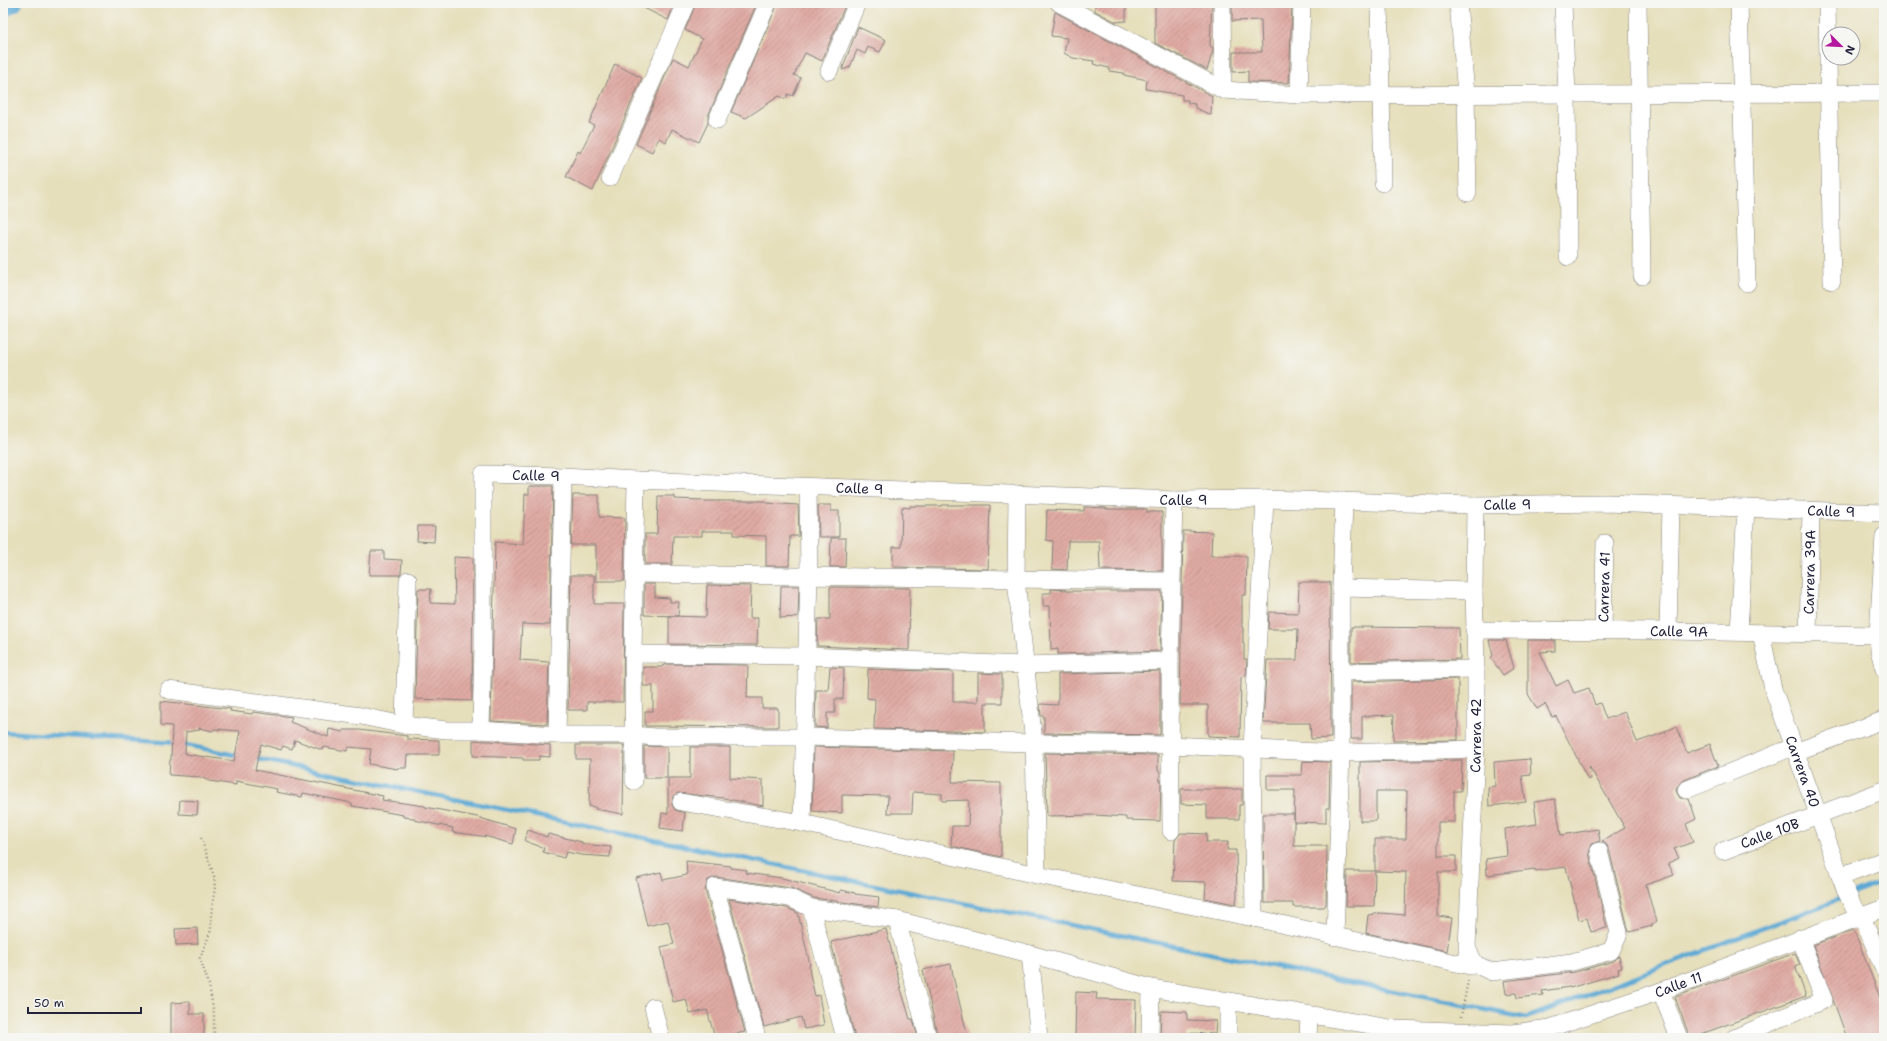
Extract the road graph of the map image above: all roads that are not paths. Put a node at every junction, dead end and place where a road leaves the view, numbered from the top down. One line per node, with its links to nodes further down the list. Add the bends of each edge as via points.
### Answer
1 (686, 3): 24 (street)
2 (768, 3): 23 (street)
3 (857, 3): 13 (street)
4 (1059, 3): 14 (street)
5 (1222, 3): 14 (street)
6 (1302, 3): 21 (street)
7 (1379, 3): 22 (street)
8 (1458, 3): 18 (street)
9 (1563, 3): 19 (street)
10 (1638, 3): 20 (street)
11 (1738, 3): 15 (street)
12 (1827, 3): 16 (street)
13 (829, 71)
14 (1223, 90): 21 (street)
15 (1741, 93): 16 (street); 20 (street); 30 (street)
16 (1828, 93): 17 (street); 29 (street)
17 (1884, 93)
18 (1466, 94): 19 (street); 22 (street); 26 (street)
19 (1567, 94): 20 (street); 27 (street)
20 (1640, 94): 28 (street)
21 (1299, 95): 22 (street)
22 (1381, 95): 25 (street)
23 (716, 120)
24 (610, 178)
25 (1382, 183)
26 (1468, 193)
27 (1568, 257)
28 (1642, 276)
29 (1832, 281)
30 (1747, 283)
31 (562, 476): 32 (street, Calle 9); 69 (street, Calle 9, via 483,474); 70 (street)
32 (636, 480): 33 (street, Calle 9); 45 (street)
33 (808, 487): 34 (street, Calle 9); 46 (street)
34 (1018, 494): 36 (street, Calle 9); 48 (street)
35 (1265, 499): 36 (street, Calle 9); 37 (street, Calle 9); 77 (street)
36 (1174, 500): 49 (street)
37 (1344, 501): 38 (street, Calle 9); 50 (street)
38 (1475, 505): 39 (street, Calle 9, via 1606,503); 51 (street, Carrera 42)
39 (1671, 506): 40 (street, Calle 9); 54 (street)
40 (1746, 508): 41 (street, Calle 9); 55 (street)
41 (1811, 511): 42 (street, Calle 9); 57 (street, Carrera 39A)
42 (1884, 513)
43 (1884, 536): 58 (street)
44 (1605, 543): 53 (street, Carrera 41)
45 (634, 574): 46 (street); 59 (street)
46 (809, 576): 48 (street); 60 (street)
47 (408, 580): 68 (street)
48 (1016, 580): 49 (street); 62 (street)
49 (1171, 582): 61 (street)
50 (1341, 588): 51 (street); 65 (street)
51 (1474, 591): 52 (street, Carrera 42)
52 (1474, 630): 53 (street, Calle 9A); 63 (street, Carrera 42)
53 (1603, 630): 54 (street, Calle 9A)
54 (1668, 631): 55 (street, Calle 9A)
55 (1739, 632): 56 (street, Calle 9A)
56 (1762, 633): 57 (street, Calle 9A); 76 (street, Carrera 40, via 1773,689)
57 (1808, 634): 58 (street, Calle 9A)
58 (1881, 634): 64 (street, via 1879,650)
59 (633, 654): 60 (street); 71 (street)
60 (807, 656): 62 (street); 72 (street)
61 (1170, 661): 62 (street); 74 (street)
62 (1025, 665): 73 (street)
63 (1476, 668): 65 (street); 75 (street, Carrera 42)
64 (1884, 669)
65 (1342, 672): 78 (street)
66 (168, 690): 68 (street, via 360,716)
67 (1884, 720): 76 (street)
68 (404, 726): 69 (street)
69 (481, 730): 70 (street)
70 (557, 735): 71 (street)
71 (634, 735): 72 (street); 79 (street)
72 (805, 737): 73 (street); 84 (street)
73 (1034, 743): 74 (street); 89 (street)
74 (1170, 744): 77 (street); 85 (street)
75 (1476, 749): 78 (street); 98 (street, Carrera 42)
76 (1794, 749): 80 (street); 83 (street, Carrera 40)
77 (1252, 750): 78 (street); 94 (street)
78 (1341, 753): 96 (street)
79 (634, 781)
80 (1686, 790)
81 (1884, 790): 83 (street, Calle 10B)
82 (681, 802): 84 (street)
83 (1818, 815): 87 (street, Calle 10B); 90 (street, Carrera 40)
84 (802, 823): 89 (street)
85 (1171, 831)
86 (1599, 851): 98 (street, via 1619,933 1611,951 1572,962 1492,972 1475,964)
87 (1723, 851)
88 (1884, 860): 90 (street)
89 (1037, 875): 94 (street)
90 (1843, 883): 93 (street, Carrera 40)
91 (811, 908): 95 (street, Calle 11); 110 (street, Calle 11, via 790,898 715,888); 111 (street)
92 (1884, 908): 93 (street, Calle 11)
93 (1858, 912): 97 (street, Calle 11); 100 (street, Carrera 40)
94 (1254, 918): 96 (street)
95 (897, 920): 99 (street, Calle 11); 112 (street)
96 (1335, 937): 98 (street, Carrera 42, via 1470,966)
97 (1800, 938): 102 (street, Calle 11); 108 (street, via 1824,1000)
98 (1467, 948)
99 (1030, 954): 101 (street, Calle 11); 113 (street)
100 (1884, 969)
101 (1151, 988): 103 (street, Calle 11); 114 (street)
102 (1661, 991): 106 (street, Calle 11, via 1550,1028 1512,1033); 117 (street)
103 (1228, 1001): 105 (street, Calle 11); 115 (street)
104 (653, 1007): 109 (street)
105 (1309, 1015): 107 (street, Calle 11); 116 (street)
106 (1464, 1030): 107 (street, Calle 11)
107 (1395, 1033)
108 (1745, 1036)
109 (661, 1038)
110 (757, 1038)
111 (845, 1038)
112 (928, 1038)
113 (1038, 1038)
114 (1150, 1038)
115 (1228, 1038)
116 (1308, 1038)
117 (1679, 1038)

